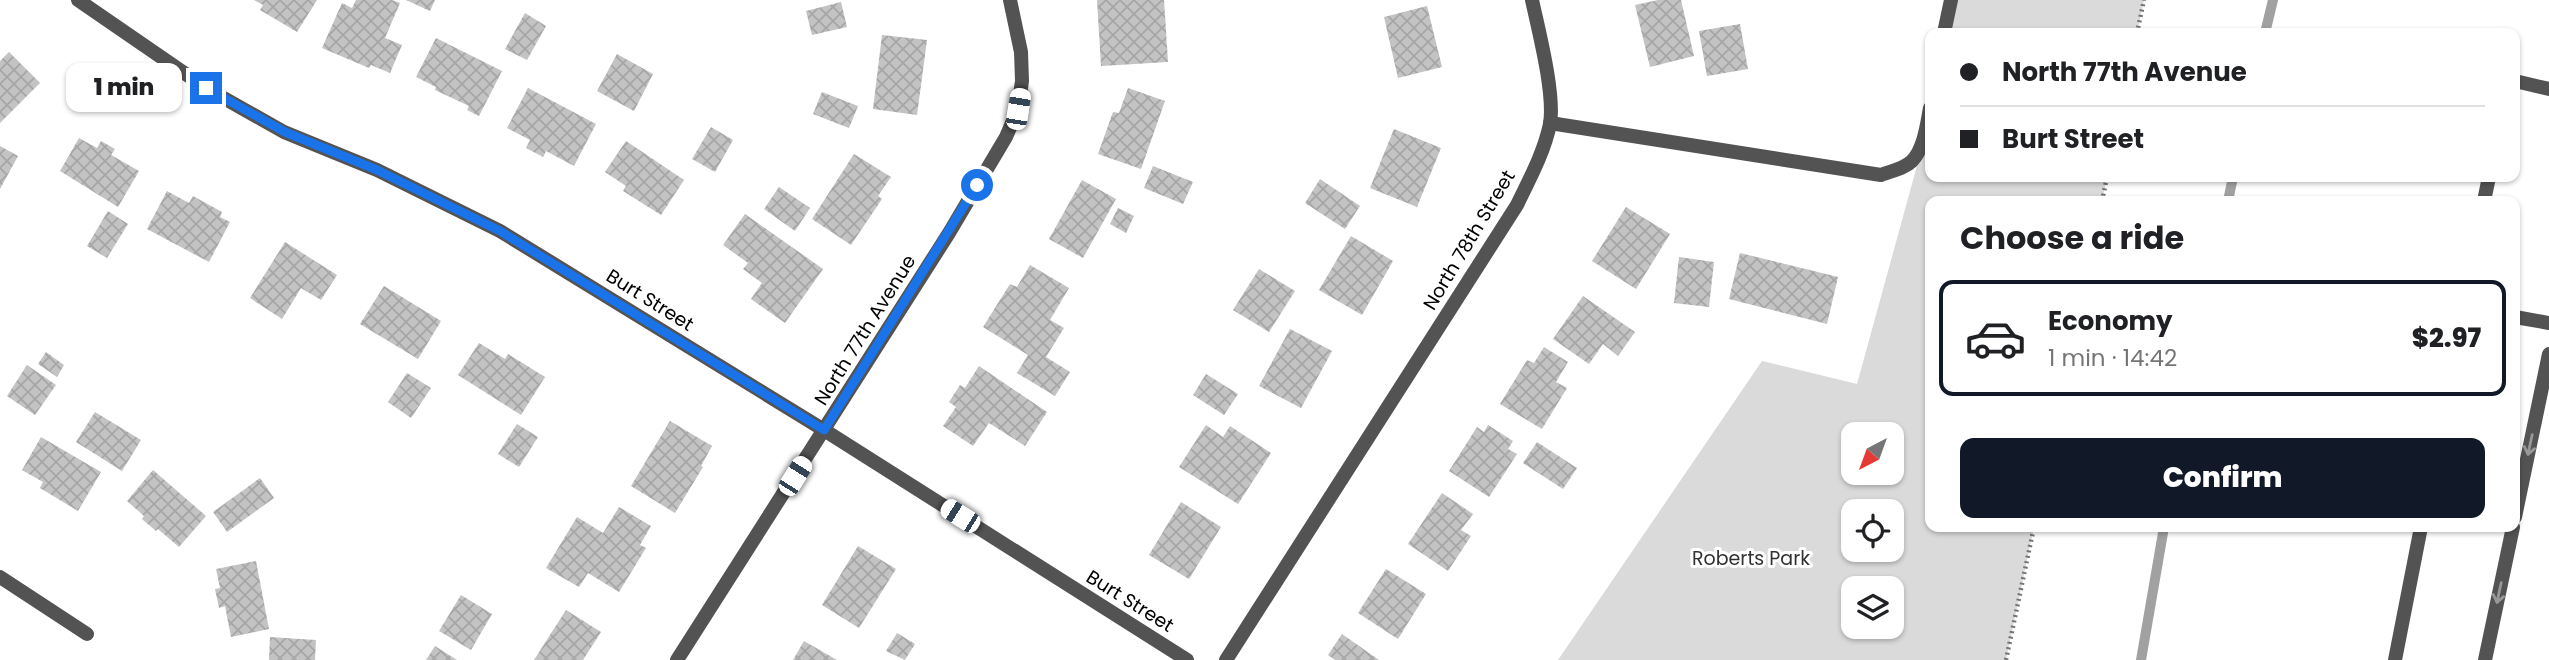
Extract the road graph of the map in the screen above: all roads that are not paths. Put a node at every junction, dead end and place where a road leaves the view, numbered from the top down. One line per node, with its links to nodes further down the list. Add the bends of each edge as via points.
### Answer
1 (78, 0): 13 (street, Burt Street, via 206,88 285,132 377,170 500,231)
2 (1010, 0): 13 (street, North 77th Avenue, via 1022,81 1018,109 1006,137)
3 (1532, 0): 8 (street, via 1548,83)
4 (1951, 0): 5 (street)
5 (1945, 28)
6 (2520, 82): 7 (street)
7 (2549, 89)
8 (1550, 123): 9 (street, via 1881,175 1914,160); 21 (street, North 78th Street, via 1517,205)
9 (1925, 135)
10 (2520, 318): 11 (street)
11 (2549, 323)
12 (2549, 354): 14 (street, one-way to 14)
13 (824, 430): 19 (street, North 77th Avenue); 20 (street, Burt Street)
14 (2520, 493)
15 (2420, 532): 22 (street)
16 (2512, 532): 23 (street, one-way to 23)
17 (0, 577): 18 (street)
18 (87, 634)
19 (677, 660)
20 (1187, 660)
21 (1226, 660)
22 (2395, 660)
23 (2485, 660)

